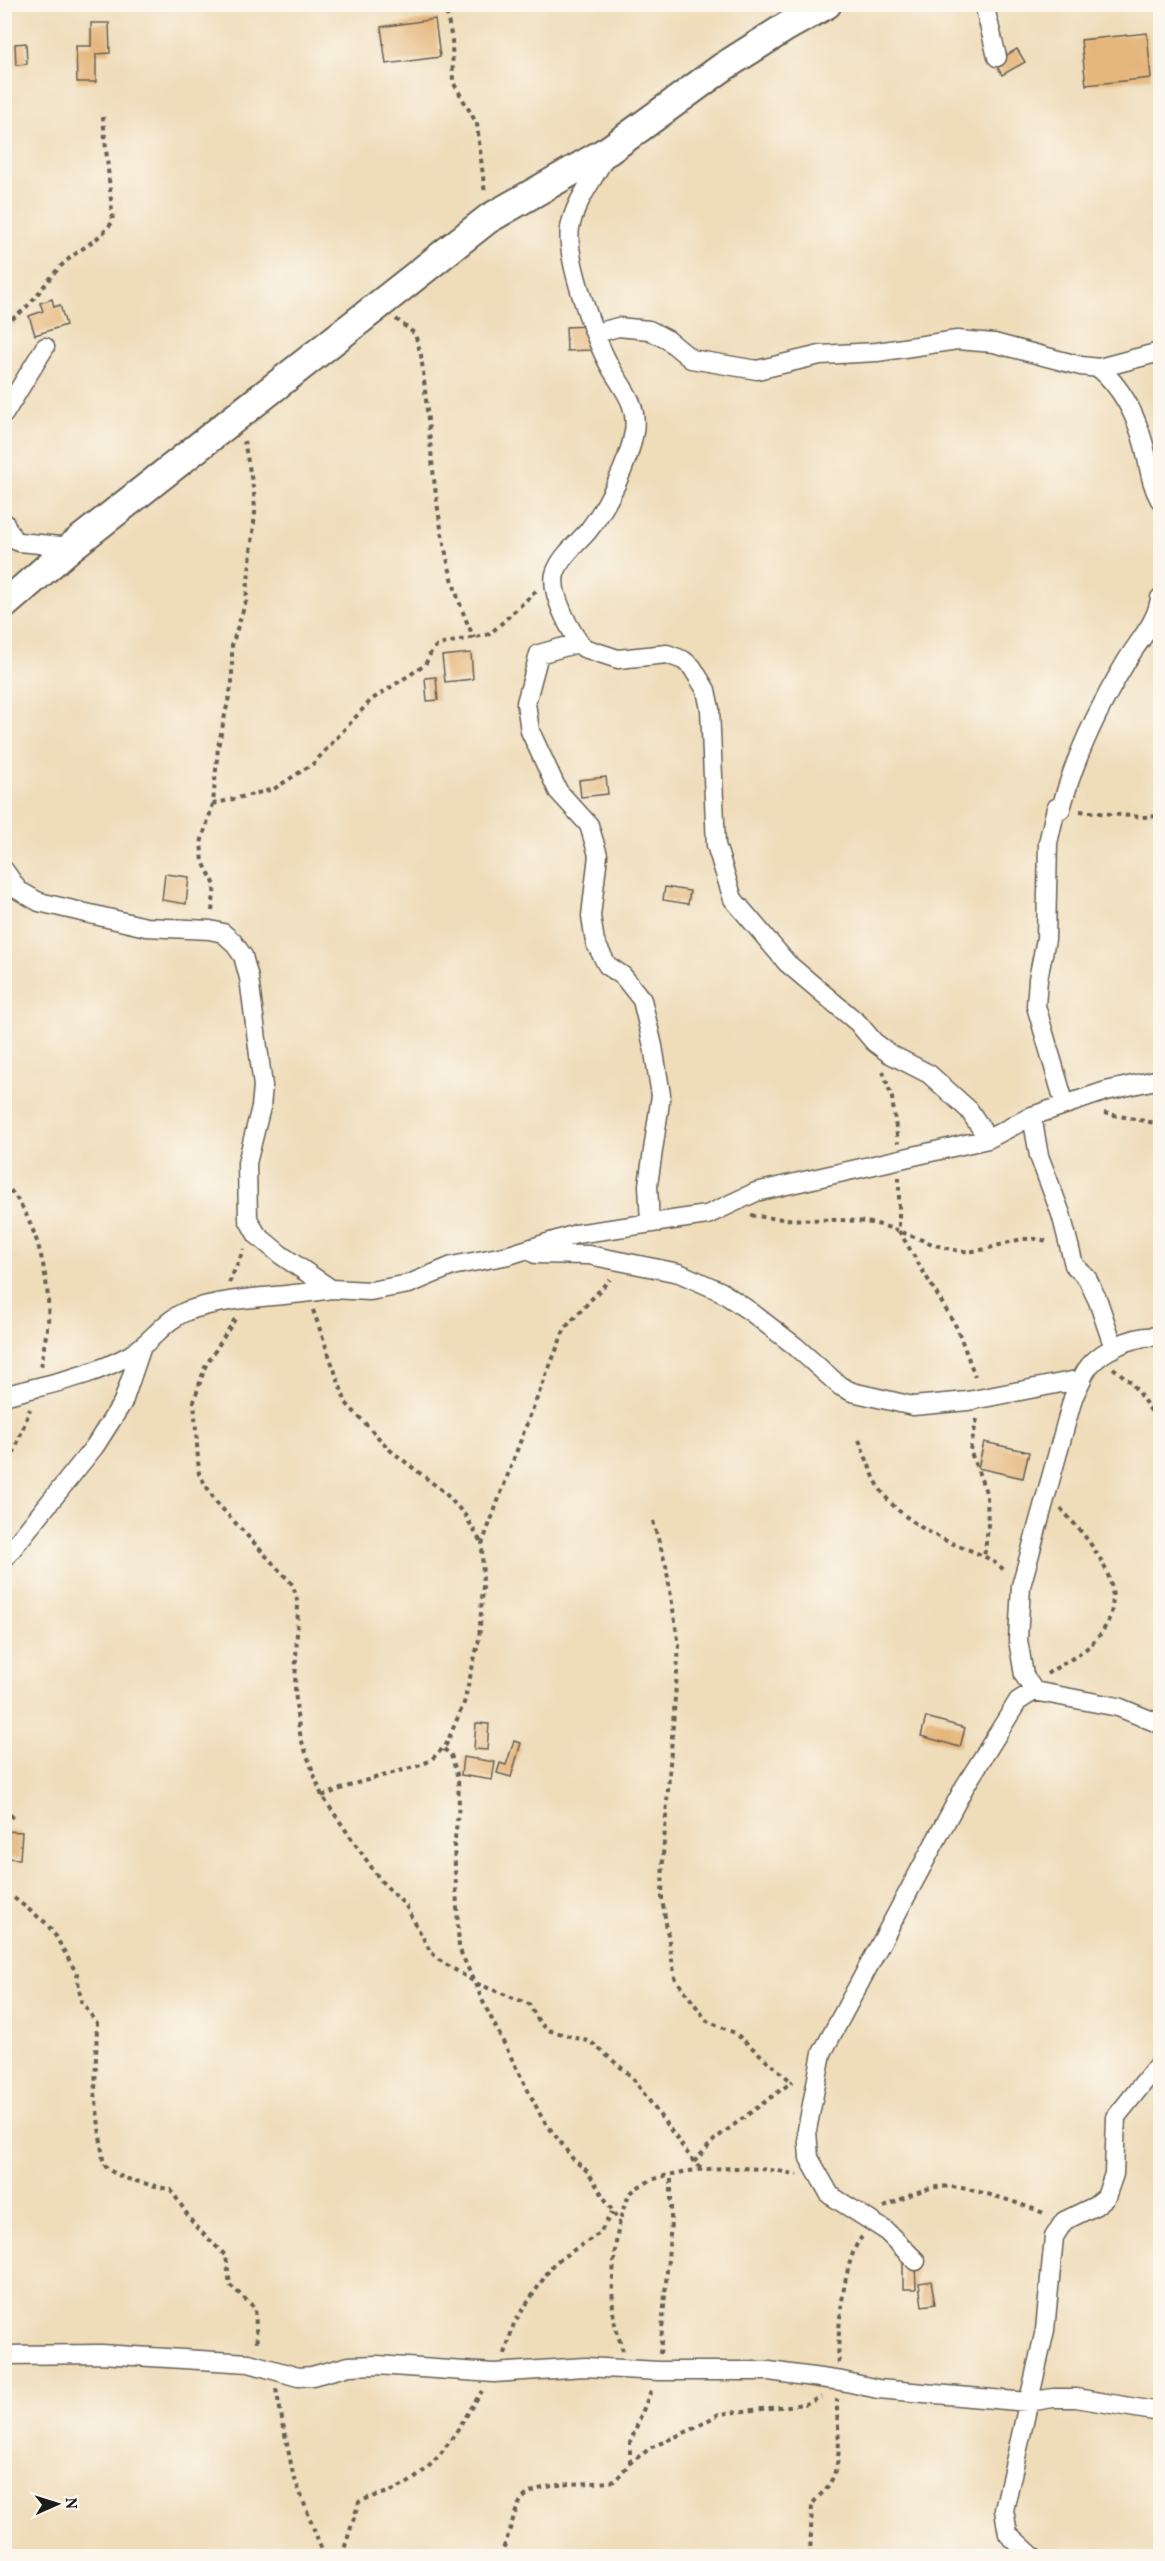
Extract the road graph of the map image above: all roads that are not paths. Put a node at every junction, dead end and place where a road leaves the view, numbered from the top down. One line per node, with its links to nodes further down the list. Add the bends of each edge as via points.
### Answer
1 (826, 4): 4 (highway, via 723,68)
2 (984, 4): 3 (street)
3 (997, 57)
4 (609, 150): 5 (street, via 577,205 569,233 582,302); 12 (highway, via 488,219)
5 (597, 333): 8 (street, via 618,327 650,330 691,359 757,370 820,355 878,352 957,340 977,340); 15 (street, via 635,412 634,434 626,458 605,501 590,529 555,575 559,604)
6 (45, 347): 9 (street)
7 (1161, 352): 8 (street)
8 (1099, 368): 10 (street, via 1118,386 1136,420)
9 (4, 414)
10 (1161, 500)
11 (4, 522): 12 (street, via 20,542)
12 (71, 547): 14 (highway)
13 (1161, 598): 18 (street, via 1152,623 1114,683 1069,777 1048,843 1046,939 1036,1006)
14 (4, 605)
15 (584, 648): 20 (street, via 618,659 667,654 683,660 701,679 712,726 716,844 733,899 787,963 858,1023 874,1042 929,1074 969,1110); 21 (street, via 578,643 539,654 526,703 527,716 558,791 589,825 594,841 598,855 592,930 599,954 635,988 648,1022 662,1095 648,1185)
16 (4, 870): 23 (street, via 18,890 39,902 146,927 210,930 223,933 233,942 243,956 249,978 263,1086 247,1163 248,1220 257,1235)
17 (1161, 1079): 18 (street)
18 (1070, 1103): 19 (street)
19 (1032, 1116): 20 (street); 25 (street, via 1039,1156 1061,1214 1074,1265 1090,1286)
20 (988, 1139): 21 (street, via 756,1192 707,1215)
21 (650, 1223): 22 (street, via 576,1234)
22 (509, 1254): 23 (street, via 452,1266 409,1284 370,1291); 27 (street, via 564,1253 679,1273 720,1292 795,1346 829,1379 852,1392 913,1406 968,1401)
23 (331, 1289): 26 (street, via 188,1311 173,1318)
24 (1161, 1337): 25 (street)
25 (1114, 1348): 27 (street)
26 (141, 1349): 28 (street, via 110,1366); 29 (street, via 123,1402 95,1446)
27 (1084, 1374): 30 (street, via 1073,1398 1021,1586 1018,1640 1022,1666)
28 (4, 1396)
29 (4, 1559)
30 (1032, 1689): 31 (street, via 1118,1707); 33 (street, via 1018,1701 965,1786 822,2053 807,2130 809,2158 830,2195 885,2230)
31 (1161, 1724)
32 (1161, 2062): 35 (street, via 1116,2117 1114,2174 1106,2196 1064,2221 1054,2237 1045,2330)
33 (916, 2261)
34 (4, 2355): 35 (street, via 101,2354 259,2366 298,2377 376,2364 494,2373 585,2367 769,2371 878,2389)
35 (1028, 2402): 36 (street, via 1076,2398); 37 (street, via 1005,2524 1008,2534)
36 (1161, 2412)
37 (1032, 2556)

